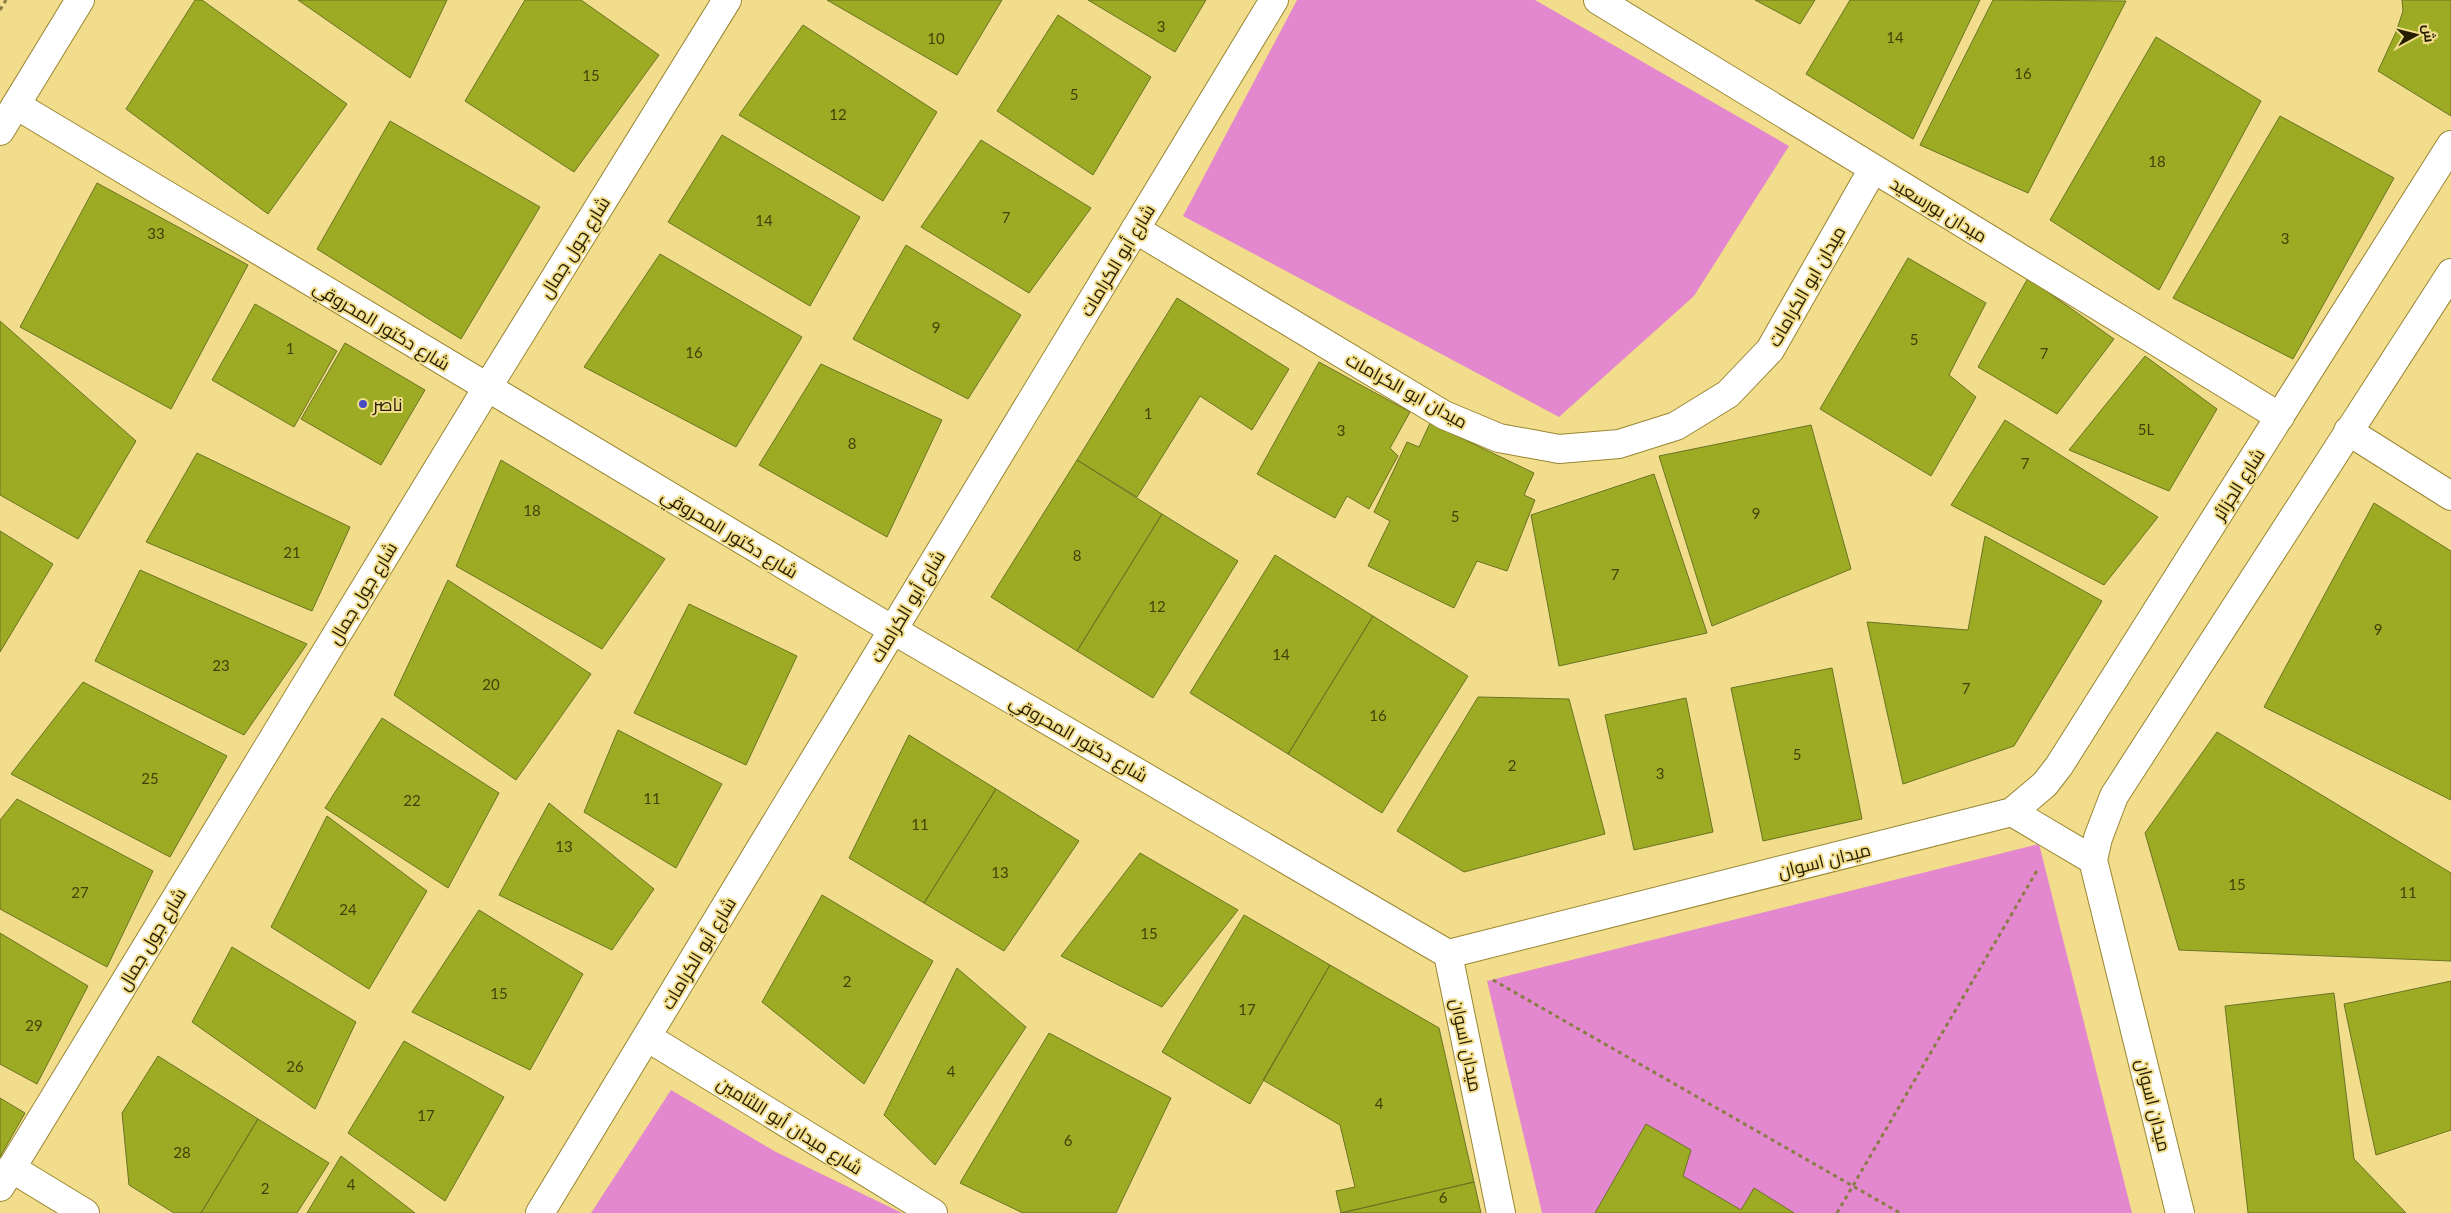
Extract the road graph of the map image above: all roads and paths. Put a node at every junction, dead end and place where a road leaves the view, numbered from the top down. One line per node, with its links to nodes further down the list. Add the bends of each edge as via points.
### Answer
1 (6, 0): 6 (path)
2 (80, 0): 7 (street)
3 (727, 0): 13 (street, شارع جول جمال)
4 (1274, 0): 11 (street, شارع أبو الكرامات)
5 (1598, 0): 10 (street, ميدان بورسعيد)
6 (0, 10)
7 (16, 105): 8 (street); 13 (street, شارع دكتور المحروقي)
8 (0, 131)
9 (2451, 145): 14 (street, شارع الجزائر)
10 (1874, 169): 11 (street, ميدان ابو الكرامات, via 1770,350 1728,394 1676,426 1619,444 1550,447 1499,438 1444,414); 14 (street, ميدان بورسعيد)
11 (1136, 229): 17 (street, شارع أبو الكرامات)
12 (2451, 273): 15 (street)
13 (487, 388): 17 (street, شارع دكتور المحروقي); 23 (street, شارع جول جمال)
14 (2280, 417): 18 (street, شارع الجزائر, via 2059,766 2045,784)
15 (2348, 431): 16 (street); 20 (street, via 2114,796 2098,838)
16 (2451, 496)
17 (893, 630): 21 (street, شارع دكتور المحروقي); 22 (street, شارع أبو الكرامات)
18 (2012, 812): 19 (street); 21 (street, ميدان اسوان)
19 (2056, 838): 20 (street); 24 (path)
20 (2094, 860): 31 (street, ميدان اسوان)
21 (1448, 954): 24 (path); 28 (street, ميدان اسوان)
22 (647, 1037): 26 (street, شارع أبو الكرامات); 27 (street, شارع ميدان أبو اللثامين)
23 (6, 1178): 25 (street)
24 (1853, 1186): 29 (path); 30 (path)
25 (86, 1213)
26 (540, 1213)
27 (932, 1213)
28 (1501, 1213)
29 (1837, 1213)
30 (1900, 1213)
31 (2180, 1213)

